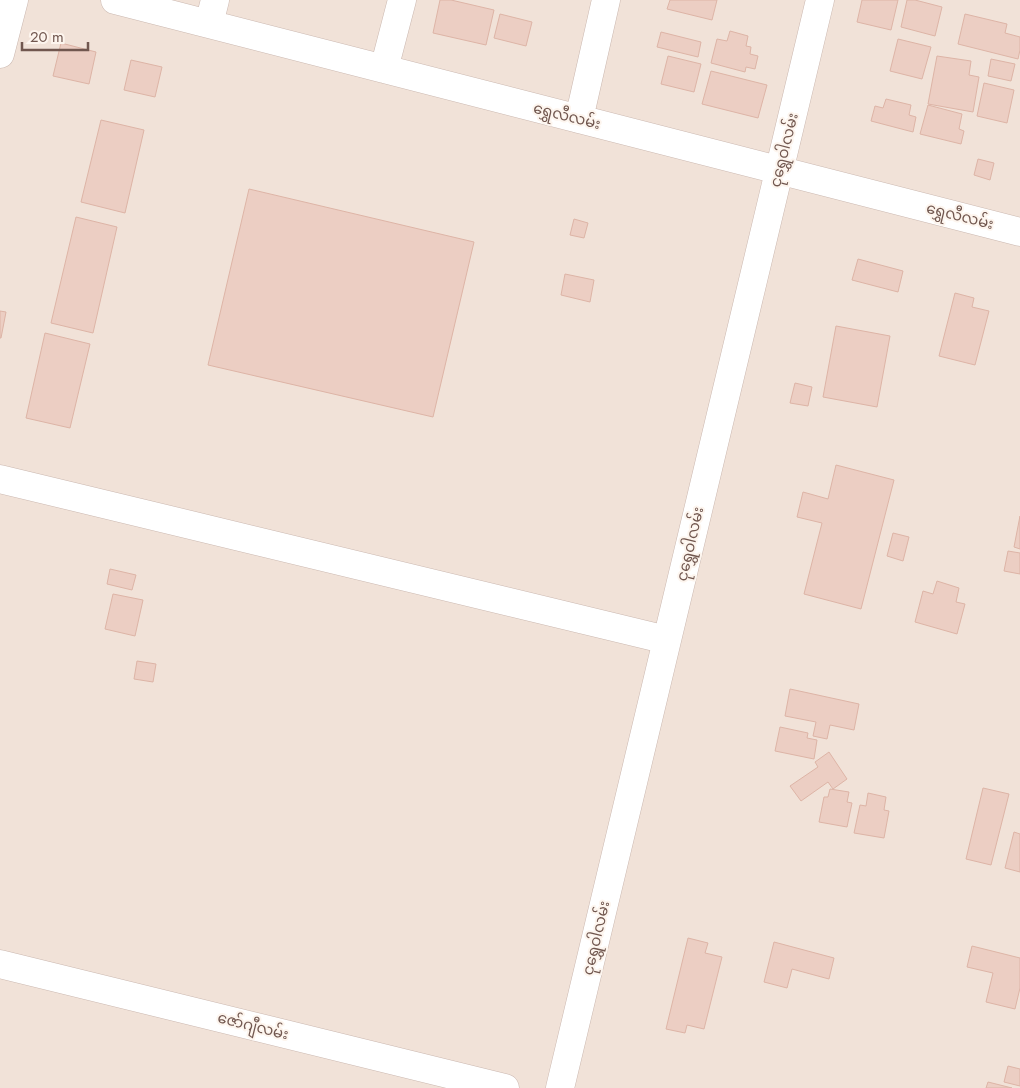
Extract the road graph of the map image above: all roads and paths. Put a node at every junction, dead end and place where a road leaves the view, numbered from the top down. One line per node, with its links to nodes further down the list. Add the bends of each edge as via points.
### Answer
1 (14, 0): 7 (street)
2 (115, 0): 6 (street, ရွှေလီလမ်း)
3 (402, 0): 8 (street)
4 (606, 0): 9 (street)
5 (820, 0): 10 (street, ငုရွှေဝါလမ်း)
6 (212, 12): 8 (street, ရွှေလီလမ်း)
7 (0, 54)
8 (384, 69): 9 (street, ရွှေလီလမ်း)
9 (579, 119): 10 (street, ရွှေလီလမ်း)
10 (778, 170): 11 (street, ရွှေလီလမ်း); 13 (street, ငုရွှေဝါလမ်း)
11 (1020, 232)
12 (0, 479): 13 (street)
13 (667, 640): 16 (street, ငုရွှေဝါလမ်း)
14 (0, 964): 15 (street, ဇော်ဂျီလမ်း)
15 (505, 1088)
16 (560, 1088)

